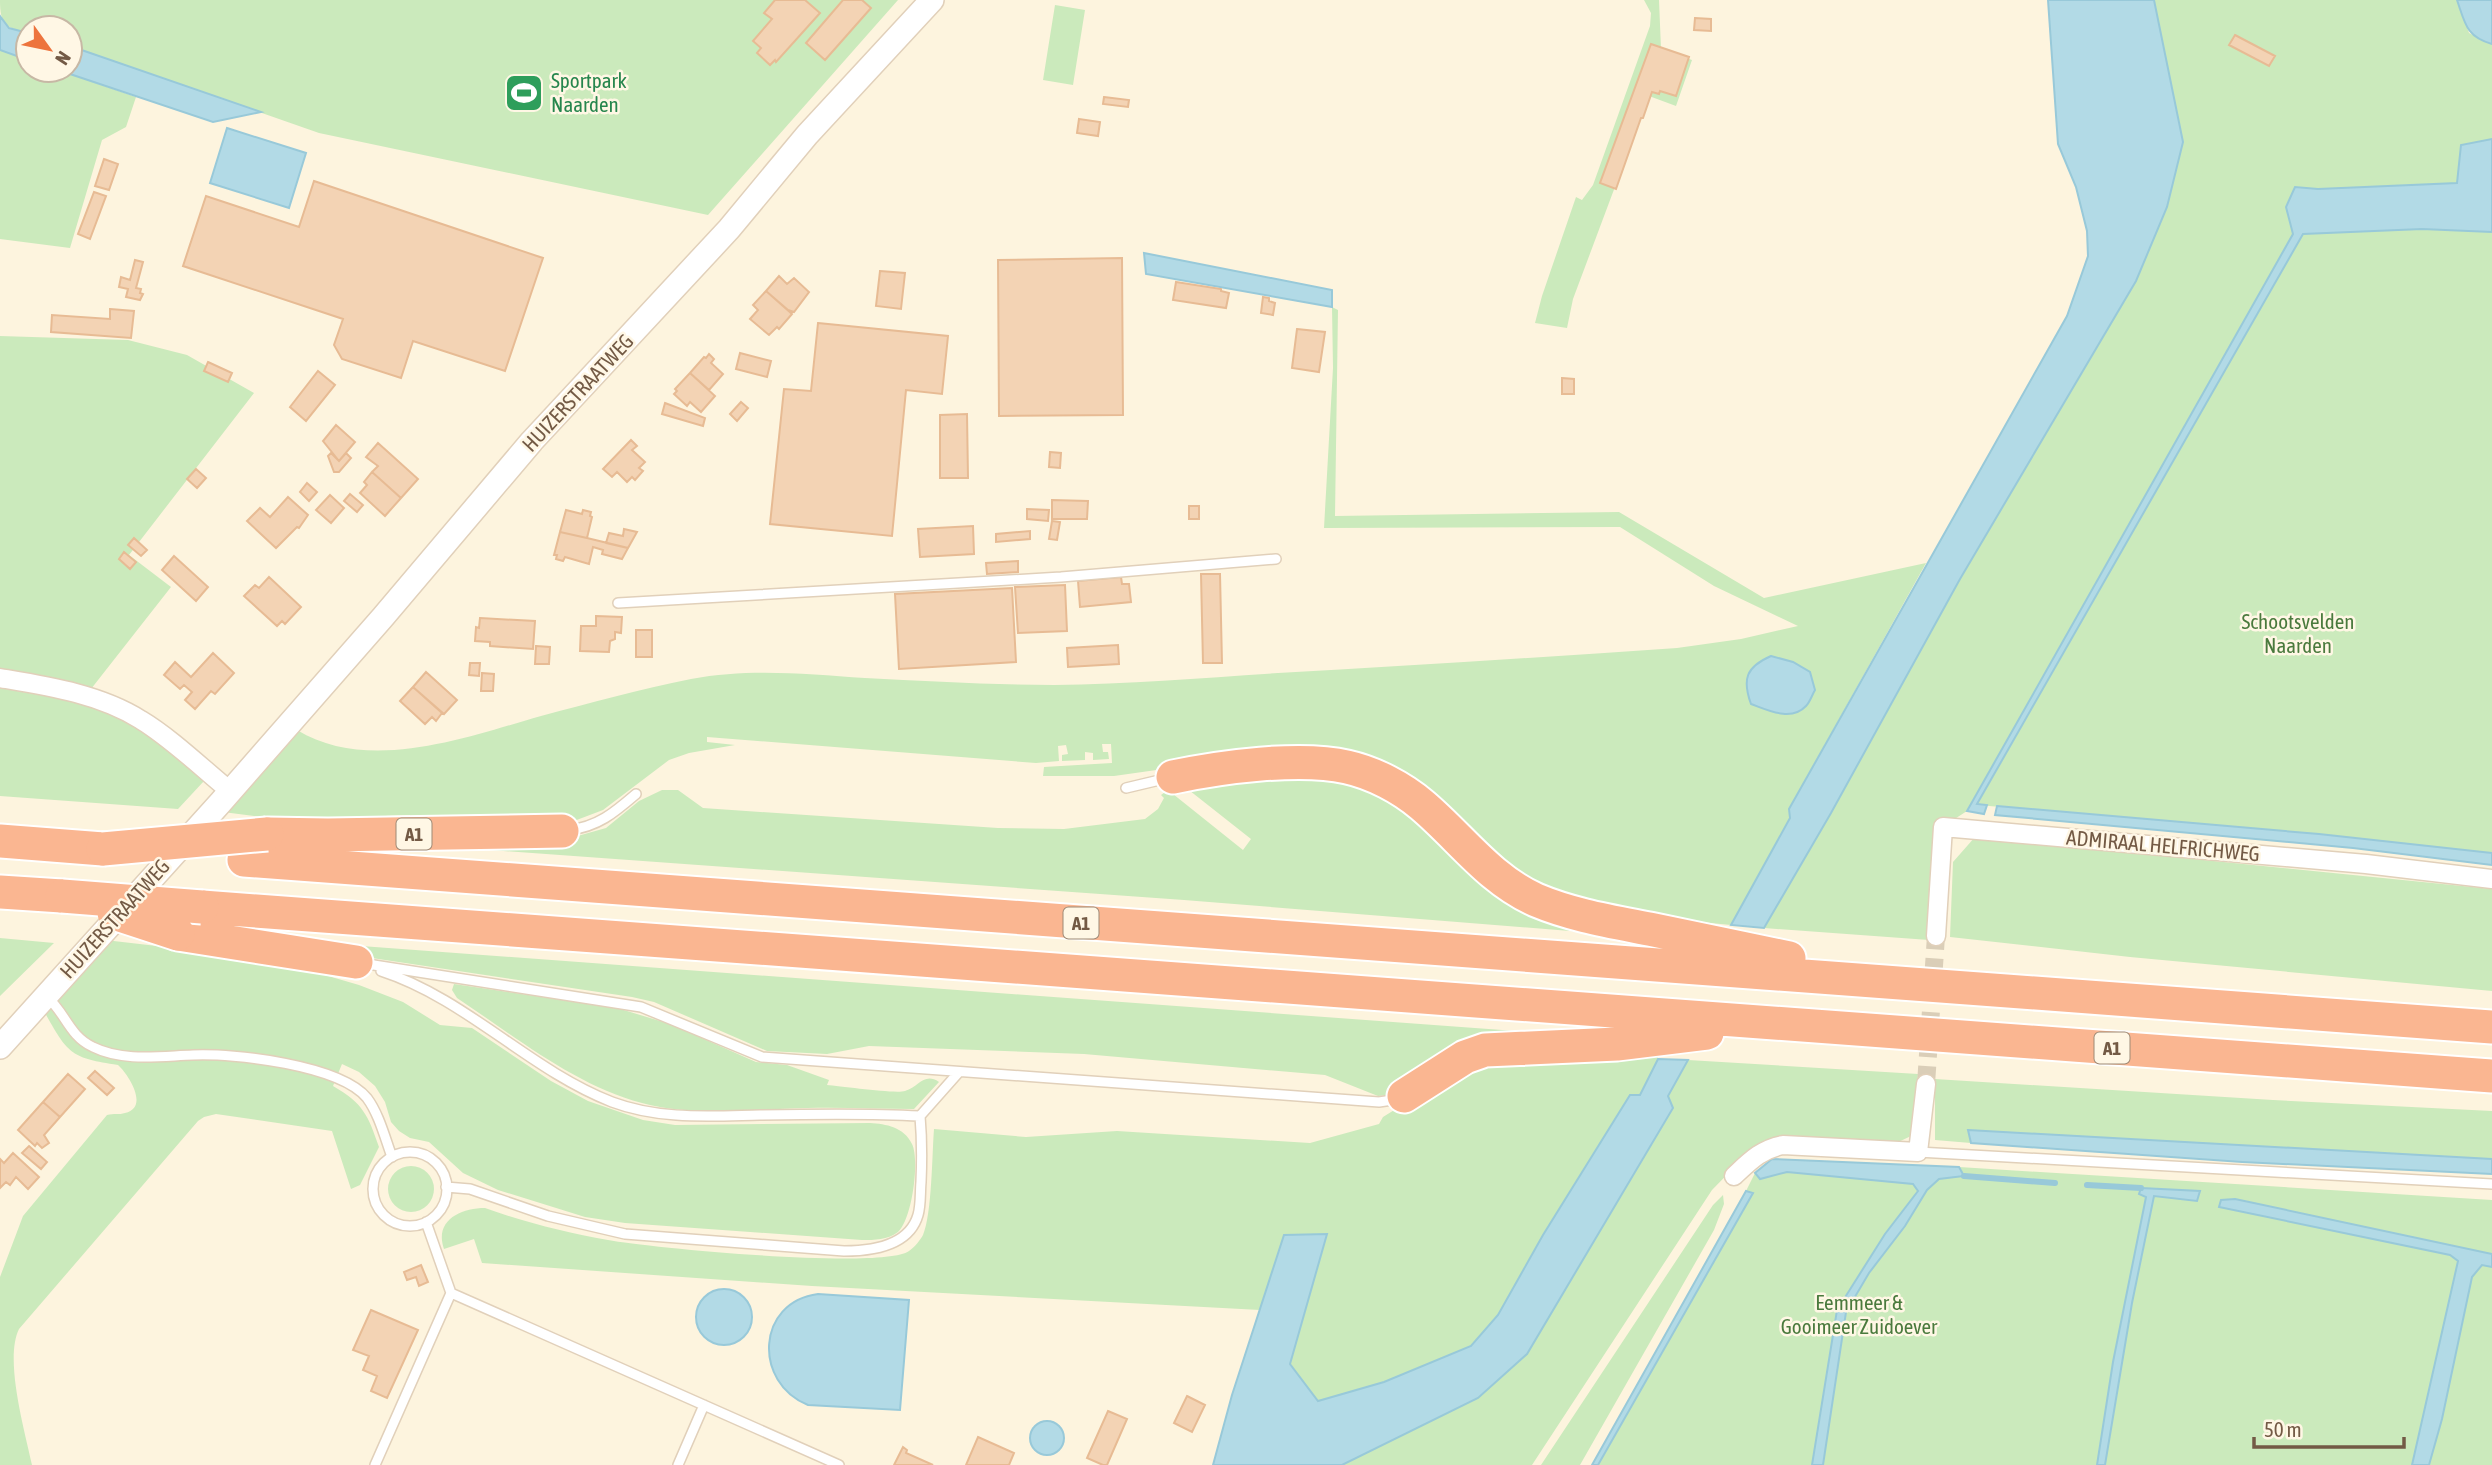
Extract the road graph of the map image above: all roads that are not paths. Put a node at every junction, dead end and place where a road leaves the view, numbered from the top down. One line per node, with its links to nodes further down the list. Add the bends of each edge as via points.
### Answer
1 (932, 0): 7 (street, HUIZERSTRAATWEG, via 532,441)
2 (1276, 559): 3 (lane, via 1061,577)
3 (618, 603)
4 (0, 678): 7 (street, via 82,695 118,708 142,720)
5 (1173, 777): 6 (lane, A1); 17 (highway, A1, via 1274,764 1346,766 1413,798 1495,874 1549,905)
6 (1126, 788)
7 (230, 792): 18 (street, HUIZERSTRAATWEG)
8 (636, 794): 9 (lane, A1, via 606,819)
9 (562, 831): 11 (highway, A1, bridge, via 267,834)
10 (0, 841): 11 (highway, A1)
11 (103, 849): 17 (highway, A1, bridge)
12 (2492, 879): 15 (street, ADMIRAAL HELFRICHWEG, via 1943,827)
13 (0, 892): 14 (highway, A1)
14 (62, 896): 16 (highway, A1, bridge, via 178,934); 19 (highway, A1, bridge)
15 (1936, 936)
16 (356, 962): 22 (lane, A1, via 619,1002 762,1057); 26 (lane, A1, via 429,991 572,1083 637,1109 680,1116)
17 (1918, 985): 20 (highway, A1)
18 (46, 996): 21 (street, HUIZERSTRAATWEG); 28 (lane, via 82,1042 104,1052 140,1057 226,1056 294,1066 342,1080 366,1098)
19 (1775, 1024): 23 (highway, A1); 25 (highway, A1, via 1617,1044 1485,1050 1465,1057)
20 (2492, 1027)
21 (0, 1047)
22 (958, 1072): 25 (lane, A1, via 1379,1102); 26 (lane)
23 (2492, 1076)
24 (1926, 1084): 27 (street)
25 (1404, 1096)
26 (920, 1116): 31 (lane, via 918,1216 902,1238 866,1250 625,1234 548,1216 482,1192)
27 (1918, 1152): 29 (street, via 1783,1145 1756,1156); 30 (lane)
28 (392, 1157): 31 (lane, via 409,1152 432,1160 441,1169); 32 (lane, via 378,1169 375,1203 391,1221 414,1226)
29 (1734, 1176)
30 (2492, 1184)
31 (446, 1187): 32 (lane, via 443,1205)
32 (426, 1222): 33 (lane)
33 (451, 1293): 34 (lane); 35 (lane)
34 (704, 1405): 36 (lane); 37 (lane)
35 (374, 1465)
36 (678, 1465)
37 (839, 1465)

